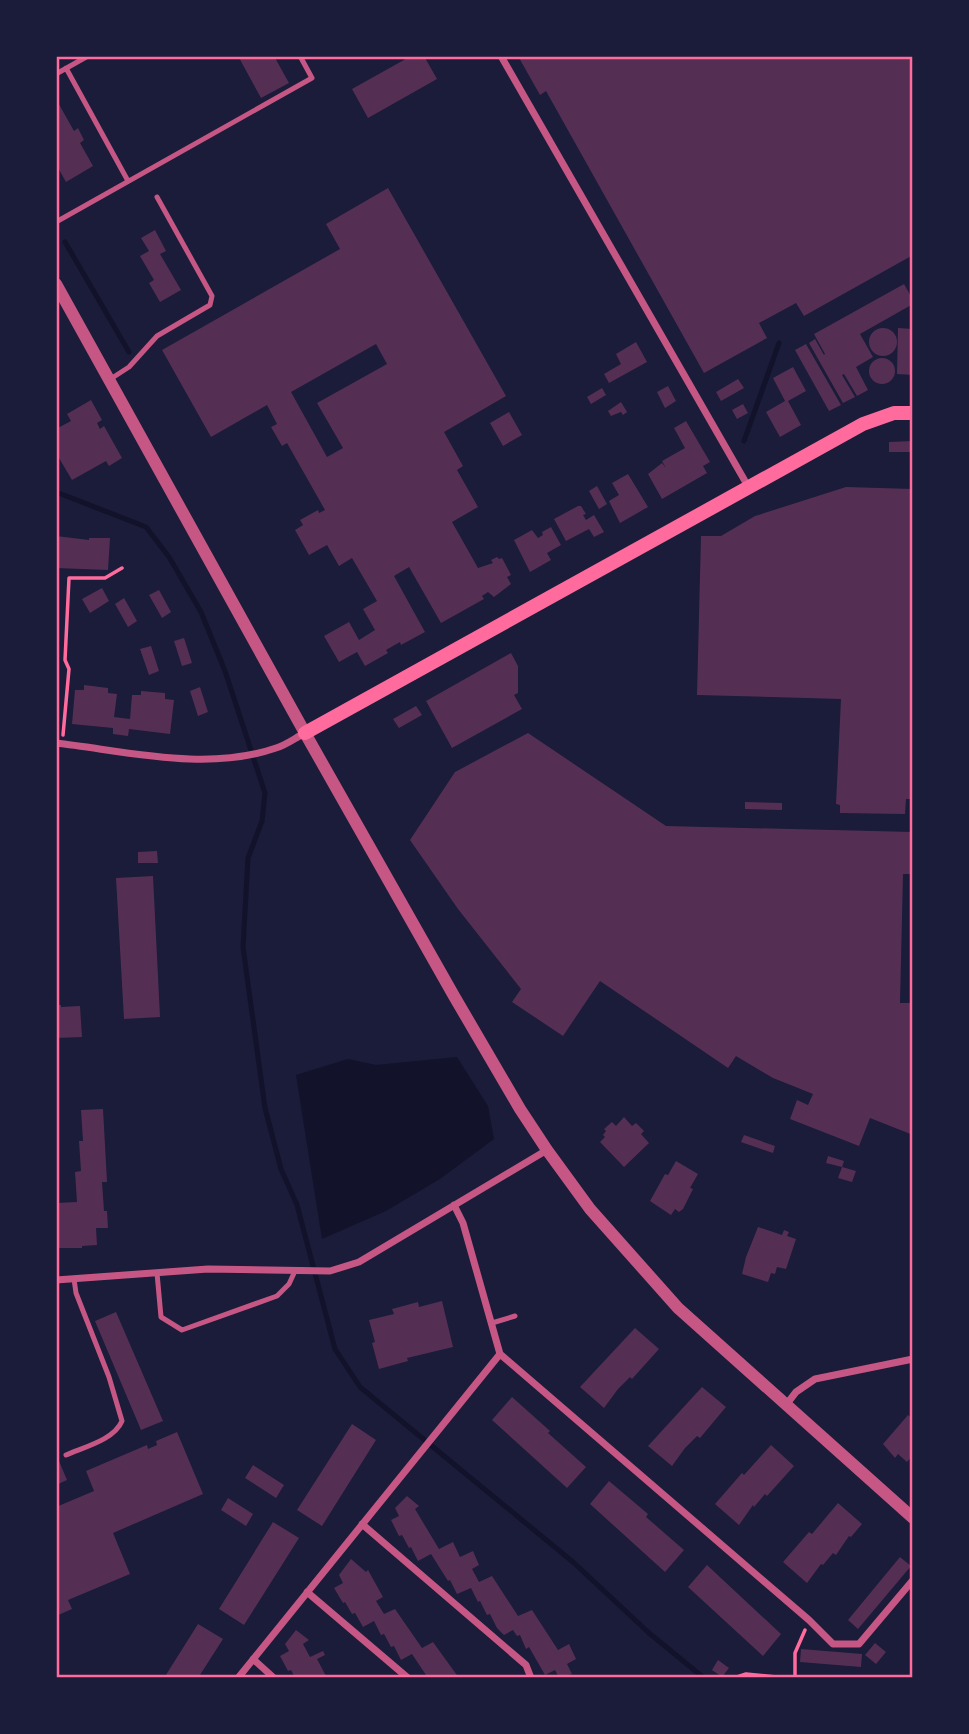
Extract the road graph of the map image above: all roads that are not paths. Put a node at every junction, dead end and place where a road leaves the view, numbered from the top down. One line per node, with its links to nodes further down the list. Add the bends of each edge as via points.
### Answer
1 (88, 56): 4 (lane)
2 (300, 56): 6 (lane, via 312,78)
3 (501, 56): 12 (street)
4 (66, 68): 5 (lane); 6 (lane)
5 (56, 74)
6 (128, 181): 8 (lane)
7 (156, 197): 10 (lane, via 212,296 210,305 158,336)
8 (56, 222)
9 (56, 284): 10 (street)
10 (109, 380): 13 (street)
11 (913, 412): 12 (main road, via 863,424)
12 (748, 488): 13 (main road)
13 (305, 733): 14 (street, via 276,748 238,757 169,758); 15 (street)
14 (59, 743)
15 (547, 1150): 16 (street); 25 (street, via 590,1209 678,1308)
16 (454, 1205): 17 (street, via 359,1262 330,1271); 22 (street)
17 (299, 1271): 18 (street); 18 (lane, via 277,1296 182,1330 161,1317)
18 (158, 1273): 19 (street)
19 (74, 1279): 20 (street); 26 (lane, via 122,1421 110,1435)
20 (56, 1280)
21 (515, 1316): 22 (lane)
22 (492, 1323): 23 (street)
23 (500, 1354): 28 (street); 29 (street, via 832,1644 859,1644)
24 (913, 1359): 25 (street, via 815,1379)
25 (786, 1405): 27 (street)
26 (66, 1455)
27 (913, 1518)
28 (362, 1524): 30 (street); 35 (street, via 526,1665)
29 (913, 1580)
30 (307, 1592): 31 (street); 34 (street)
31 (253, 1659): 32 (street); 33 (street)
32 (238, 1678)
33 (274, 1678)
34 (408, 1678)
35 (531, 1678)

